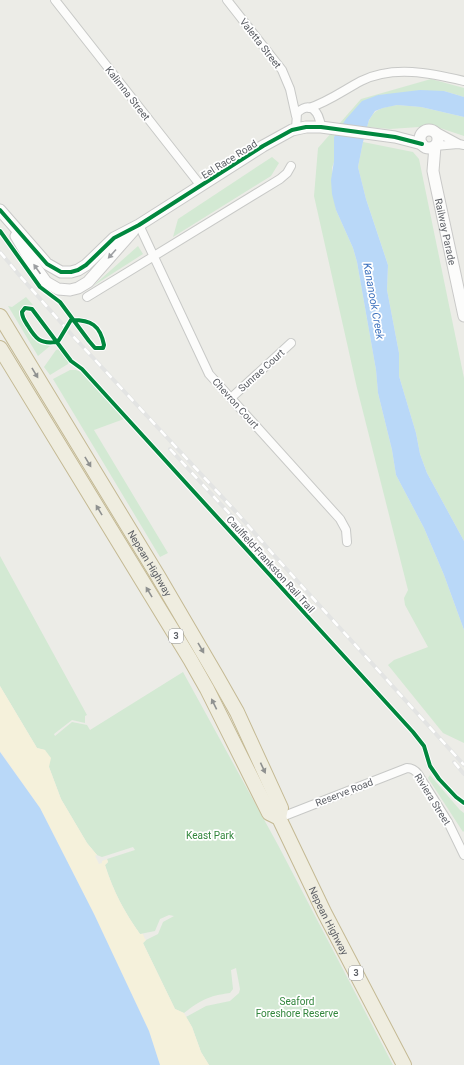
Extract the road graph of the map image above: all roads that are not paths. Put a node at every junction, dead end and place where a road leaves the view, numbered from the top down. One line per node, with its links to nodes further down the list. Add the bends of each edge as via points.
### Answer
1 (55, 0): 17 (street, Kalimna Street)
2 (227, 0): 4 (street, Valetta Street, via 281,67)
3 (464, 81): 5 (street, via 409,71 363,80)
4 (290, 89): 6 (street, Valetta Street, via 303,106); 7 (street, Valetta Street)
5 (330, 100): 6 (street); 8 (street, via 320,110)
6 (309, 108): 7 (street, via 301,110); 8 (street, via 316,111)
7 (296, 116): 9 (street, Valetta Street)
8 (324, 124): 9 (street, Eel Race Road); 11 (street, Eel Race Road, via 377,135)
9 (296, 129): 17 (street, Eel Race Road, via 263,146)
10 (430, 130): 11 (street, Eel Race Road); 12 (street, via 420,135); 13 (street); 14 (street, via 438,136)
11 (395, 136): 12 (street, Eel Race Road)
12 (422, 145): 14 (street, via 429,148); 16 (street, Railway Parade)
13 (461, 145): 14 (street)
14 (435, 146): 16 (street, Railway Parade)
15 (291, 166): 20 (street, via 280,179)
16 (433, 171): 21 (street, Railway Parade)
17 (201, 186): 19 (street, Eel Race Road)
18 (0, 211): 19 (street, Eel Race Road, via 47,264 66,273 83,268 112,239); 19 (street, Eel Race Road, one-way to 18, via 88,282 68,290 53,287 43,278)
19 (139, 225): 20 (street, Chevron Court)
20 (153, 256): 22 (street); 28 (street, Chevron Court, via 209,374)
21 (460, 282): 24 (street, Railway Parade)
22 (87, 297)
23 (0, 316): 25 (highway, Nepean Highway / 3)
24 (464, 316)
25 (14, 339): 27 (highway); 31 (highway, Nepean Highway / 3, one-way to 31, via 156,572 237,712 281,808)
26 (291, 343): 28 (street, Sunrae Court)
27 (0, 348): 31 (highway, Nepean Highway / 3, one-way to 27, via 269,813 190,659)
28 (231, 398): 29 (street, Chevron Court, via 340,519 346,530)
29 (347, 542)
30 (411, 768): 31 (street, Reserve Road); 32 (street, Riviera Street, via 418,774 444,816)
31 (279, 818): 33 (highway, Nepean Highway / 3, via 324,912)
32 (464, 855)
33 (404, 1065)

